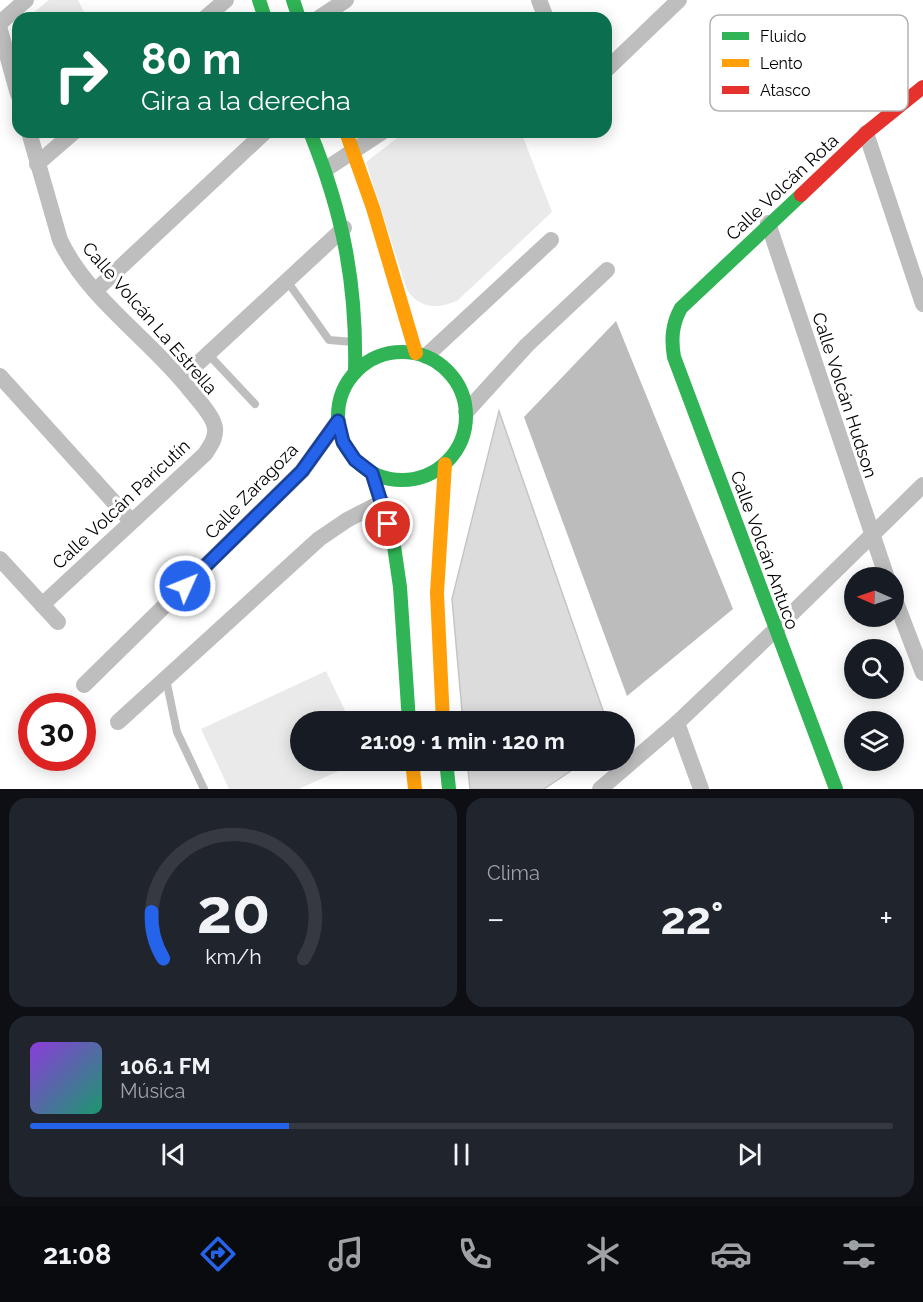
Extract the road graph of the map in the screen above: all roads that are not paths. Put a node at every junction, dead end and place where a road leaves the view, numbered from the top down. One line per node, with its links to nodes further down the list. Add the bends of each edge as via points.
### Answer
1 (26, 0): 5 (street)
2 (226, 0): 7 (street)
3 (346, 0): 8 (street)
4 (678, 0): 11 (street)
5 (12, 12)
6 (12, 12): 9 (street)
7 (212, 12)
8 (328, 12)
9 (0, 23)
10 (0, 30): 12 (street)
11 (612, 64)
12 (12, 73)
13 (923, 87): 14 (main road, Calle Volcán Rota)
14 (908, 99)
15 (893, 111): 16 (main road, Calle Volcán Rota)
16 (866, 133): 26 (main road, Calle Volcán Rota); 32 (street)
17 (30, 138): 24 (street, Calle Volcán La Estrella)
18 (67, 138): 24 (street)
19 (259, 138): 31 (street)
20 (313, 138): 25 (main road)
21 (348, 138): 23 (main road)
22 (374, 138): 23 (street)
23 (354, 152): 25 (street); 36 (main road)
24 (38, 164): 31 (street, Calle Volcán La Estrella, via 67,256)
25 (326, 169): 27 (main road)
26 (768, 223): 33 (main road, Calle Volcán Rota, via 681,308); 49 (street, Calle Volcán Hudson)
27 (344, 228): 30 (street); 34 (main road, via 352,266)
28 (551, 240): 36 (street)
29 (607, 270): 41 (street, via 527,345)
30 (287, 281): 34 (lane, via 329,340); 35 (street)
31 (96, 290): 39 (street, Calle Volcán La Estrella)
32 (923, 304)
33 (673, 322): 55 (main road, Calle Volcán Antuco, via 670,339 674,357)
34 (356, 342): 37 (main road)
35 (208, 354): 39 (street); 40 (lane)
36 (421, 355): 37 (main road, via 393,352 372,359); 41 (main road, via 446,369 460,389)
37 (355, 372): 42 (main road, via 341,395)
38 (0, 376): 48 (street)
39 (181, 379): 43 (street, Calle Volcán La Estrella)
40 (255, 404)
41 (466, 412): 44 (main road, via 461,440)
42 (338, 421): 45 (main road, via 343,442 355,460); 58 (street, Calle Zaragoza, via 302,471)
43 (215, 425): 48 (street, Calle Volcán Paricutín, via 214,441 205,454)
44 (445, 464): 45 (main road, via 410,480); 60 (main road, via 437,525 436,592)
45 (372, 473): 47 (main road)
46 (923, 485): 49 (street)
47 (382, 502): 57 (street, via 347,519 319,539); 59 (main road, via 400,587)
48 (131, 521): 52 (street, Calle Volcán Paricutín)
49 (871, 534): 51 (street, Calle Volcán Hudson); 55 (street)
50 (0, 559): 52 (street)
51 (883, 567)
52 (42, 605): 53 (street)
53 (58, 622)
54 (904, 624): 56 (street)
55 (775, 630): 62 (street); 70 (main road, Calle Volcán Antuco)
56 (923, 674)
57 (166, 679): 61 (street); 65 (lane, via 177,732)
58 (84, 685)
59 (408, 711)
60 (442, 711)
61 (118, 722)
62 (677, 723): 68 (street); 69 (street)
63 (413, 771): 66 (main road)
64 (447, 771): 67 (main road)
65 (204, 789)
66 (415, 789)
67 (449, 789)
68 (600, 789)
69 (701, 789)
70 (836, 789)

